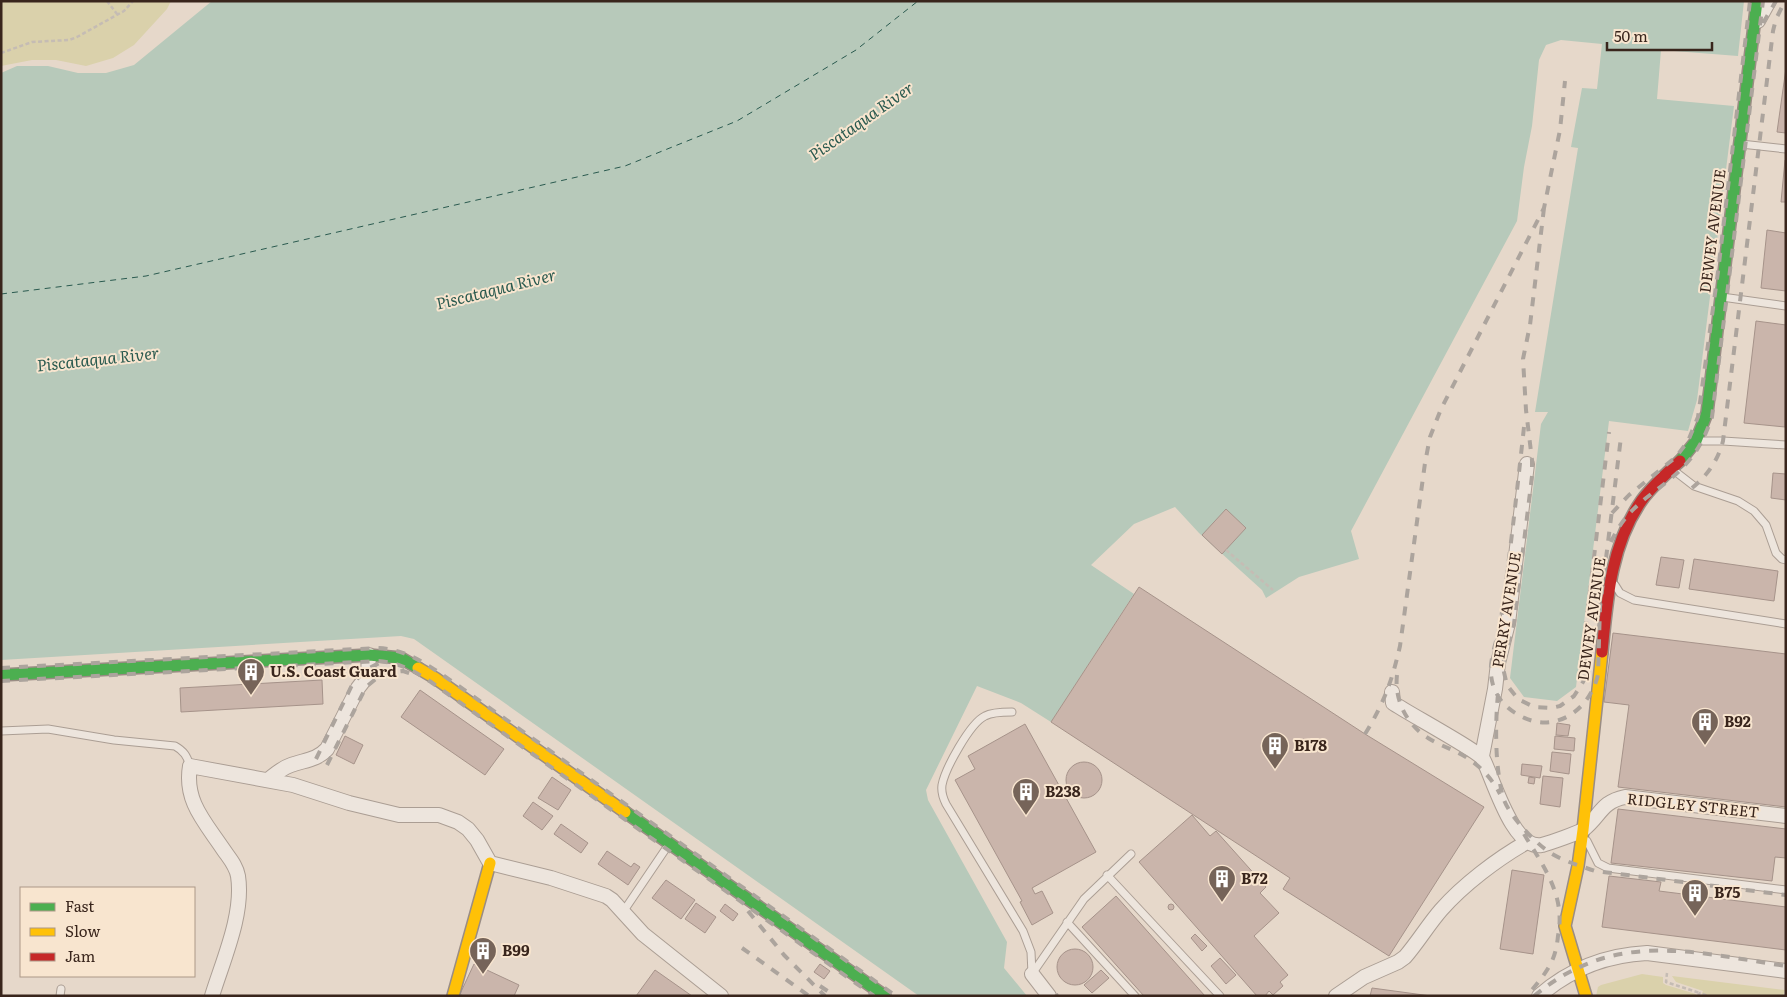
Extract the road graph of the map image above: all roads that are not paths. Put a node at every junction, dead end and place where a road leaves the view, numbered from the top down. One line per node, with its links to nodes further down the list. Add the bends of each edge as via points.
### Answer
1 (1757, 1): 3 (street, DEWEY AVENUE)
2 (1769, 1): 3 (street, via 1757,22)
3 (1752, 40): 4 (street, DEWEY AVENUE)
4 (1739, 144): 5 (lane); 6 (street, DEWEY AVENUE)
5 (1786, 149)
6 (1720, 297): 7 (lane); 8 (street, DEWEY AVENUE, via 1706,413)
7 (1786, 306)
8 (1696, 441): 9 (lane); 11 (street, DEWEY AVENUE)
9 (1786, 445)
10 (1526, 464): 20 (street, PERRY AVENUE, via 1508,623)
11 (1672, 469): 12 (lane, via 1694,486 1754,510 1766,525 1776,553); 13 (street, DEWEY AVENUE, via 1648,494 1630,520 1618,547)
12 (1786, 560)
13 (1612, 575): 14 (lane, via 1620,593 1634,600); 24 (street, DEWEY AVENUE)
14 (1786, 624)
15 (369, 655): 16 (street); 22 (street, via 368,675 327,749 313,759 281,770); 26 (street, via 401,658 435,678)
16 (1, 674)
17 (1392, 692): 20 (street, via 1392,703)
18 (1012, 712): 35 (lane, via 985,715 975,724 948,770 942,794 1023,931 1031,952)
19 (1, 731): 21 (lane, via 48,728 114,740 176,746 183,750)
20 (1482, 756): 25 (street, via 1508,816)
21 (190, 766): 22 (street); 36 (street, via 190,794 232,861 238,878 239,893 232,933)
22 (268, 780): 28 (street, via 399,814 439,814 468,829)
23 (1786, 816): 24 (street, RIDGLEY STREET, via 1625,797 1606,805)
24 (1583, 830): 25 (street, via 1542,845); 30 (lane, via 1598,863 1608,868); 33 (street, DEWEY AVENUE, via 1565,926)
25 (1527, 842): 43 (street, via 1456,894 1405,957 1364,977)
26 (669, 843): 31 (lane); 39 (street)
27 (1131, 854): 29 (lane)
28 (490, 863): 31 (street, via 598,893 612,900); 37 (street)
29 (1107, 875): 32 (lane); 42 (lane)
30 (1786, 890)
31 (623, 912): 38 (street, via 643,934)
32 (1067, 922): 35 (lane); 41 (lane)
33 (1579, 970): 34 (street, via 1608,958 1647,953); 44 (street); 45 (street, DEWEY AVENUE)
34 (1786, 970)
35 (1032, 974): 40 (street)
36 (212, 996)
37 (453, 996)
38 (721, 996)
39 (885, 996)
40 (1049, 996)
41 (1135, 996)
42 (1220, 996)
43 (1336, 996)
44 (1539, 996)
45 (1586, 996)

